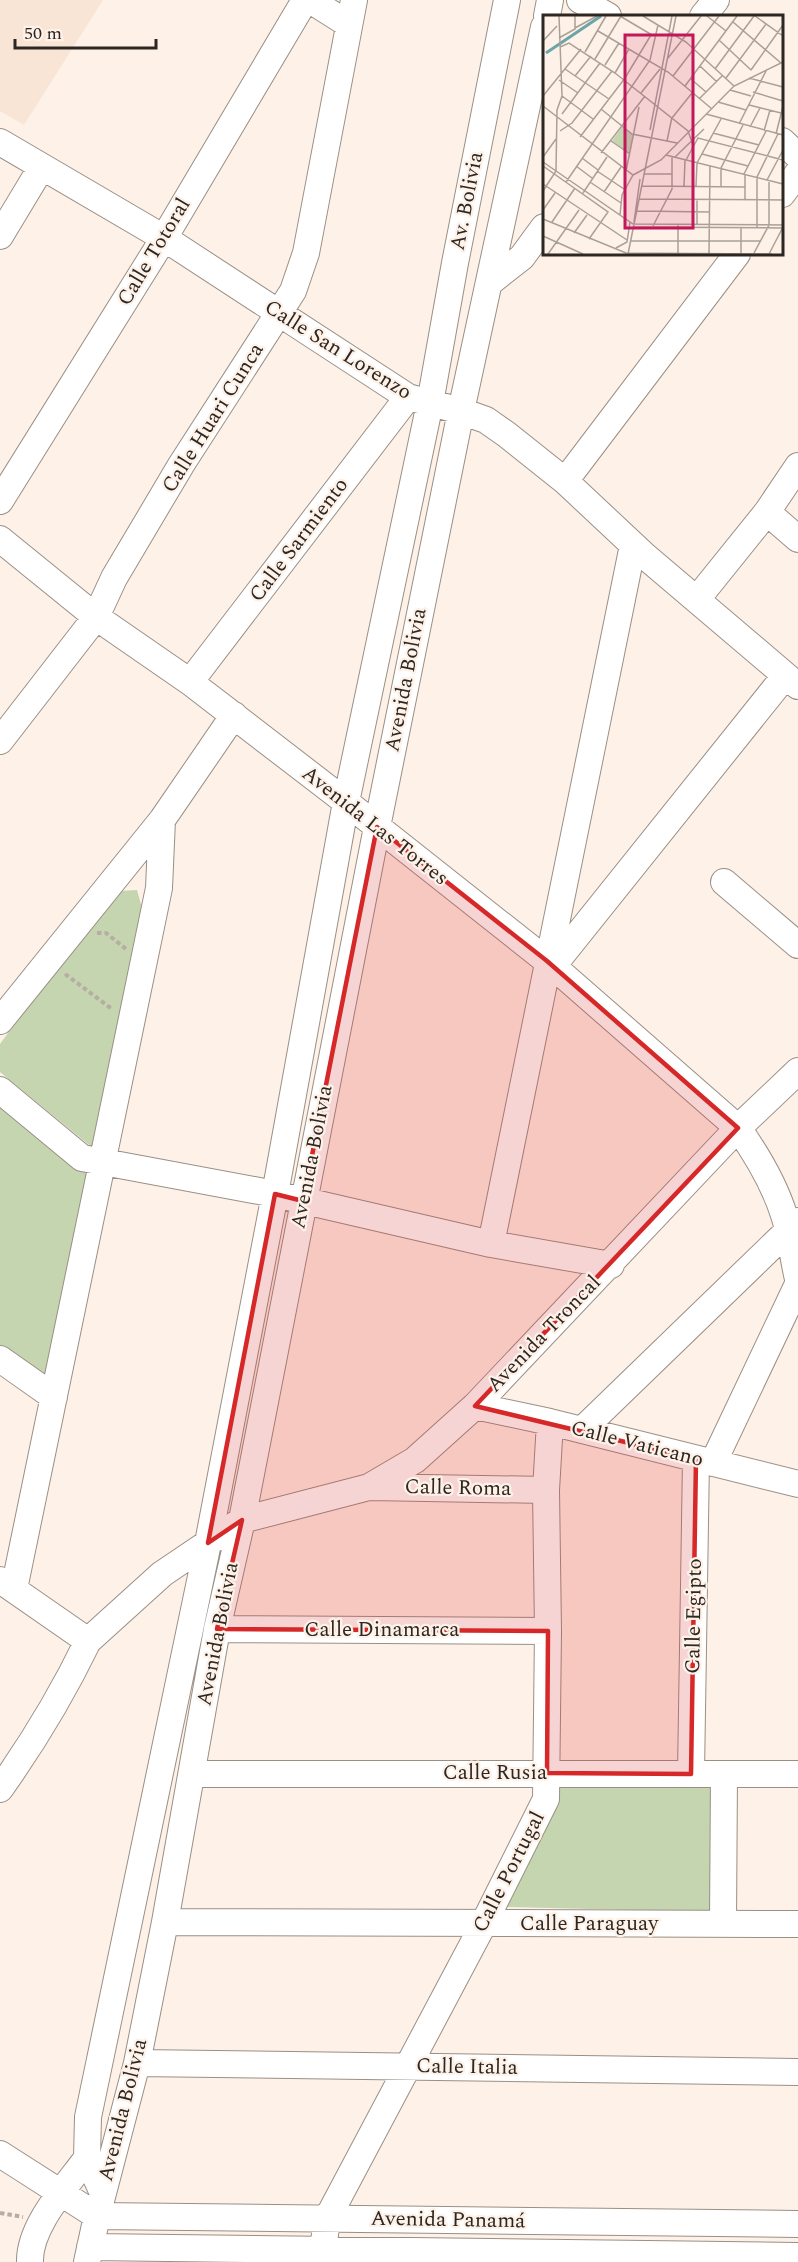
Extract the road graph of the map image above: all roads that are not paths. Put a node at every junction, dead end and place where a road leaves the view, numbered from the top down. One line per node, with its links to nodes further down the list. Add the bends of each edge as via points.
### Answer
1 (305, 0): 20 (street, Calle Totoral)
2 (310, 0): 7 (street)
3 (507, 0): 24 (street, Av. Bolivia, via 455,263)
4 (550, 0): 8 (street)
5 (580, 0): 9 (street)
6 (716, 0): 10 (street)
7 (351, 12): 23 (street, Calle Huari Cunca, via 306,253 293,291)
8 (547, 15)
9 (606, 15)
10 (704, 15)
11 (543, 32): 22 (street, Av. Bolivia)
12 (0, 142): 15 (street, Calle San Lorenzo)
13 (783, 142): 14 (street)
14 (798, 156)
15 (41, 168): 19 (street); 20 (street, Calle San Lorenzo)
16 (798, 172): 17 (street)
17 (783, 193)
18 (543, 228): 22 (street, via 522,257)
19 (0, 236)
20 (164, 238): 23 (street, Calle San Lorenzo); 28 (street, Calle Totoral)
21 (736, 255): 27 (street)
22 (489, 283): 25 (street, Av. Bolivia)
23 (279, 314): 24 (street, Calle San Lorenzo); 34 (street, Calle Huari Cunca, via 181,465 114,578)
24 (419, 400): 25 (street, Calle San Lorenzo); 36 (street, Calle Sarmiento); 39 (street, Avenida Bolivia)
25 (461, 411): 27 (street, Calle San Lorenzo, via 486,420); 41 (street, Avenida Bolivia)
26 (798, 466): 29 (street)
27 (565, 481): 32 (street, Calle San Lorenzo)
28 (0, 501)
29 (766, 512): 31 (street); 33 (street)
30 (0, 539): 34 (street, Avenida Las Torres)
31 (798, 539)
32 (633, 544): 33 (street, Calle San Lorenzo); 44 (street)
33 (697, 599): 35 (street, Calle San Lorenzo)
34 (96, 617): 36 (street, Avenida Las Torres); 38 (street, Calle Huari Cunca)
35 (792, 681): 44 (street)
36 (190, 682): 37 (street, Avenida Las Torres)
37 (234, 715): 39 (street, Avenida Las Torres); 40 (street)
38 (0, 741)
39 (346, 802): 41 (street, Avenida Las Torres); 50 (street, Avenida Bolivia)
40 (162, 820): 45 (street); 49 (street, via 159,888)
41 (377, 826): 44 (street, Avenida Las Torres); 51 (street, Avenida Bolivia)
42 (724, 882): 43 (street)
43 (798, 945)
44 (549, 964): 48 (street, Avenida Las Torres); 53 (street)
45 (0, 1021)
46 (798, 1071): 48 (street, Avenida Troncal)
47 (0, 1090): 49 (street, via 82,1158)
48 (738, 1128): 52 (street, Avenida Las Torres, via 772,1182); 54 (street, Avenida Troncal)
49 (102, 1163): 50 (street); 58 (street)
50 (275, 1194): 51 (street); 67 (street, Avenida Bolivia)
51 (303, 1201): 53 (street); 66 (street, Avenida Bolivia)
52 (793, 1226): 55 (street, Avenida Las Torres); 61 (street)
53 (490, 1244): 54 (street)
54 (611, 1265): 59 (street, Avenida Troncal)
55 (798, 1280)
56 (798, 1284): 62 (street)
57 (0, 1359): 58 (street)
58 (54, 1397): 68 (street)
59 (476, 1406): 60 (street, Calle Vaticano); 64 (street, Avenida Troncal, via 415,1460)
60 (550, 1422): 61 (street, Calle Vaticano); 65 (street, Calle Portugal)
61 (582, 1430): 62 (street, Calle Vaticano)
62 (705, 1461): 63 (street, Calle Vaticano); 74 (street, Calle Egipto)
63 (798, 1484)
64 (369, 1487): 65 (street, Calle Roma); 66 (street, Avenida Troncal)
65 (546, 1490): 70 (street, Calle Portugal)
66 (242, 1520): 67 (street, Avenida Troncal); 69 (street, Avenida Bolivia)
67 (208, 1543): 71 (street, Avenida Troncal, via 162,1574); 86 (street, Avenida Bolivia, via 88,2117)
68 (7, 1584): 71 (street)
69 (217, 1629): 70 (street, Calle Dinamarca); 73 (street, Avenida Bolivia)
70 (548, 1631): 72 (street, Calle Portugal)
71 (88, 1641): 77 (street, via 61,1695)
72 (547, 1773): 73 (street, Calle Rusia); 74 (street, Calle Rusia); 79 (street, Calle Portugal, via 546,1799)
73 (192, 1774): 78 (street, Avenida Bolivia)
74 (692, 1774): 75 (street, Calle Rusia)
75 (724, 1774): 76 (street, Calle Rusia); 80 (street)
76 (798, 1774)
77 (0, 1789)
78 (165, 1922): 79 (street, Calle Paraguay); 82 (street, Avenida Bolivia)
79 (484, 1923): 80 (street, Calle Paraguay); 83 (street, Calle Portugal)
80 (723, 1924): 81 (street, Calle Paraguay)
81 (798, 1924)
82 (137, 2062): 83 (street, Calle Italia); 88 (street, Avenida Bolivia)
83 (407, 2067): 84 (street, Calle Italia); 89 (street, Calle Portugal)
84 (798, 2072)
85 (0, 2154): 87 (street)
86 (87, 2158): 87 (street); 88 (street, Avenida Bolivia)
87 (62, 2193): 88 (street); 96 (street, via 41,2223 30,2250)
88 (100, 2205): 89 (street, Avenida Panamá); 93 (street)
89 (327, 2218): 90 (street, Avenida Panamá); 92 (street, Calle Portugal)
90 (620, 2222): 91 (street, Avenida Panamá); 95 (street)
91 (798, 2224)
92 (323, 2250): 93 (street); 95 (street)
93 (89, 2255)
94 (798, 2256): 95 (street)
95 (619, 2258)
96 (30, 2262)

